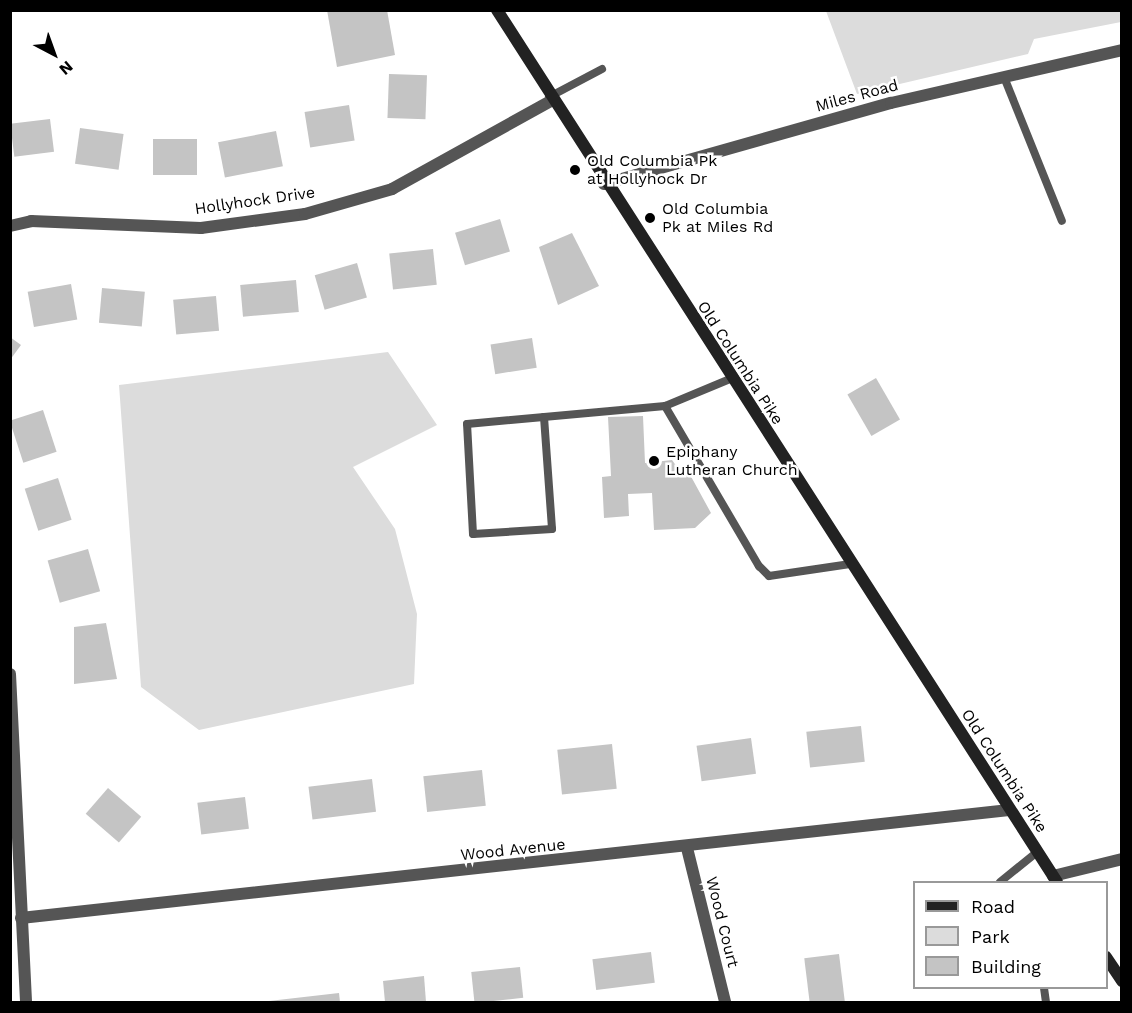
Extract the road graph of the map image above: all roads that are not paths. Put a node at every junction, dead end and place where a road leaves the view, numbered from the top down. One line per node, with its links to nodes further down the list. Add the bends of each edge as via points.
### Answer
1 (497, 10): 5 (main road, Old Columbia Pike)
2 (1122, 50): 4 (street, Miles Road)
3 (602, 69): 5 (lane)
4 (1004, 77): 6 (street, Miles Road); 7 (lane)
5 (550, 99): 6 (main road, Old Columbia Pike); 8 (street, Hollyhock Drive, via 392,189 305,214 201,228 31,221)
6 (604, 184): 9 (main road, Old Columbia Pike)
7 (1062, 221)
8 (10, 226)
9 (730, 379): 10 (lane); 12 (main road, Old Columbia Pike)
10 (665, 406): 11 (lane); 12 (lane, via 769,576)
11 (544, 417): 11 (lane, via 467,424 473,534 552,529)
12 (850, 564): 14 (main road, Old Columbia Pike)
13 (10, 674): 20 (street)
14 (1009, 810): 15 (street, Wood Avenue); 16 (main road, Old Columbia Pike)
15 (687, 848): 20 (street, Wood Avenue); 24 (street, Wood Court)
16 (1037, 852): 18 (main road, Old Columbia Pike); 19 (lane)
17 (1122, 859): 18 (street)
18 (1055, 879)
19 (1001, 881)
20 (21, 918): 23 (street)
21 (1108, 959): 22 (main road)
22 (1122, 981)
23 (26, 1002)
24 (724, 1002)

